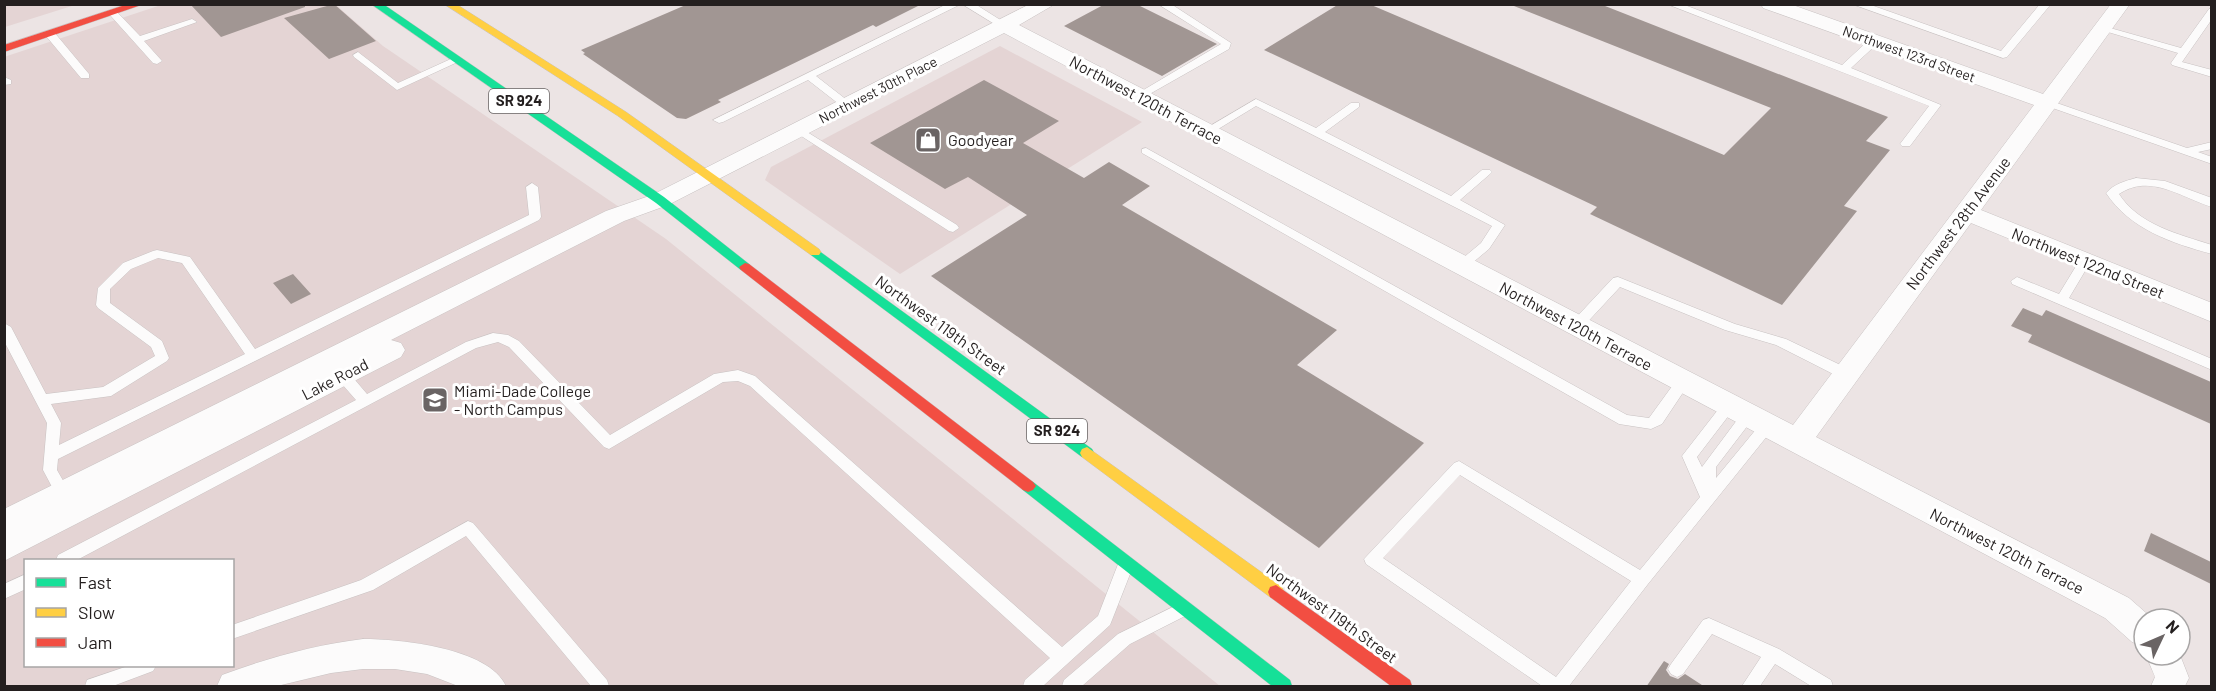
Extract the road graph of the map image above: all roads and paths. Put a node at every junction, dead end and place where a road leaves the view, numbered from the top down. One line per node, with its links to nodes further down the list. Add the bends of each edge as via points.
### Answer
1 (97, 4): 19 (main road)
2 (139, 4): 15 (main road)
3 (376, 4): 26 (main road, SR 924)
4 (449, 4): 46 (main road, Northwest 119th Street / SR 924)
5 (956, 4): 31 (lane)
6 (967, 4): 17 (lane)
7 (1046, 4): 17 (street, Northwest 30th Place)
8 (1163, 4): 32 (lane, via 1200,24 1226,43 1225,47)
9 (1672, 4): 28 (lane)
10 (1770, 4): 22 (street, Northwest 123rd Street)
11 (1857, 4): 12 (lane, via 2002,55)
12 (2046, 4)
13 (2121, 4): 18 (street, Northwest 28th Avenue)
14 (2211, 11): 24 (lane)
15 (113, 13): 20 (main road); 21 (lane)
16 (192, 22): 21 (lane)
17 (1005, 26): 32 (street, Northwest 120th Terrace); 34 (street, Northwest 30th Place)
18 (2103, 29): 24 (lane); 33 (street, Northwest 28th Avenue)
19 (4, 34)
20 (50, 34): 23 (main road); 30 (lane)
21 (138, 40): 27 (lane)
22 (1874, 41): 28 (lane); 33 (street, Northwest 123rd Street)
23 (4, 49)
24 (2184, 52): 29 (lane, via 2176,63)
25 (358, 55): 26 (lane, via 397,87)
26 (457, 60): 48 (main road, SR 924)
27 (157, 61)
28 (1844, 69): 40 (lane, via 1936,105)
29 (2211, 74)
30 (85, 76)
31 (809, 76): 34 (lane); 36 (lane)
32 (1139, 96): 38 (street, Northwest 120th Terrace)
33 (2048, 103): 43 (lane); 51 (street, Northwest 28th Avenue)
34 (848, 105): 37 (street, Northwest 30th Place)
35 (1355, 105): 39 (lane)
36 (719, 120)
37 (799, 130): 46 (street, Northwest 30th Place); 52 (lane)
38 (1206, 132): 39 (lane, via 1256,102); 55 (street, Northwest 120th Terrace)
39 (1317, 133): 49 (lane)
40 (1906, 144)
41 (2211, 145): 43 (lane)
42 (1146, 151): 65 (lane, via 1624,420 1651,424)
43 (2187, 152): 44 (lane)
44 (2211, 160)
45 (1486, 172): 49 (lane)
46 (710, 175): 48 (street, Lake Road); 95 (main road, Northwest 119th Street / SR 924)
47 (532, 187): 61 (lane, via 535,217)
48 (660, 200): 63 (street, Lake Road, via 629,228); 76 (main road, SR 924)
49 (1452, 201): 55 (lane, via 1499,225 1485,246)
50 (2211, 203): 53 (lane, via 2154,182 2132,181 2112,193 2120,208 2148,225)
51 (1965, 212): 54 (street, Northwest 122nd Street); 64 (street, Northwest 28th Avenue)
52 (953, 228)
53 (2211, 250)
54 (2085, 261): 57 (lane); 58 (street, Northwest 122nd Street)
55 (1461, 266): 59 (street, Northwest 120th Terrace)
56 (2017, 281): 57 (lane)
57 (2062, 300): 62 (lane)
58 (2211, 314)
59 (1576, 326): 64 (lane, via 1618,281 1730,327 1781,342); 65 (street, Northwest 120th Terrace)
60 (4, 327): 66 (lane)
61 (253, 356): 66 (lane, via 186,260 156,254 127,266 104,288 103,305 157,344 162,358 106,392); 70 (lane)
62 (2211, 365)
63 (336, 368): 67 (lane); 72 (street, Lake Road)
64 (1846, 374): 69 (street, Northwest 28th Avenue)
65 (1683, 382): 68 (street, Northwest 120th Terrace)
66 (42, 400): 70 (lane, via 54,423)
67 (365, 401): 75 (lane); 84 (lane, via 471,345 496,336 514,344 609,443 719,378 732,374 750,378)
68 (1748, 416): 69 (street, Northwest 120th Terrace); 71 (lane); 71 (lane, via 1709,466); 71 (lane, via 1689,456)
69 (1796, 442): 81 (street, Northwest 120th Terrace, via 2117,608)
70 (51, 456): 72 (lane, via 50,470)
71 (1708, 498): 77 (lane)
72 (68, 503): 73 (street, Lake Road); 74 (street, Lake Road)
73 (4, 524)
74 (4, 548)
75 (68, 559)
76 (1126, 564): 80 (main road, SR 924); 84 (lane, via 1104,620)
77 (1642, 579): 96 (lane); 96 (lane, via 1459,467 1371,559)
78 (24, 582): 79 (lane)
79 (4, 592)
80 (1184, 609): 93 (lane, via 1124,639); 94 (main road, SR 924)
81 (2132, 621)
82 (234, 631): 91 (lane, via 366,585 468,527)
83 (1773, 654): 87 (lane, via 1708,625); 97 (lane); 98 (lane)
84 (1062, 658): 92 (lane)
85 (144, 667): 88 (lane)
86 (2168, 667): 99 (street, via 2172,678)
87 (1677, 669)
88 (97, 686)
89 (234, 687): 90 (street, via 299,663 384,652 434,660)
90 (489, 687)
91 (601, 687)
92 (1031, 687)
93 (1070, 687)
94 (1284, 687)
95 (1404, 687)
96 (1557, 687)
97 (1750, 687)
98 (1825, 687)
99 (2168, 687)

